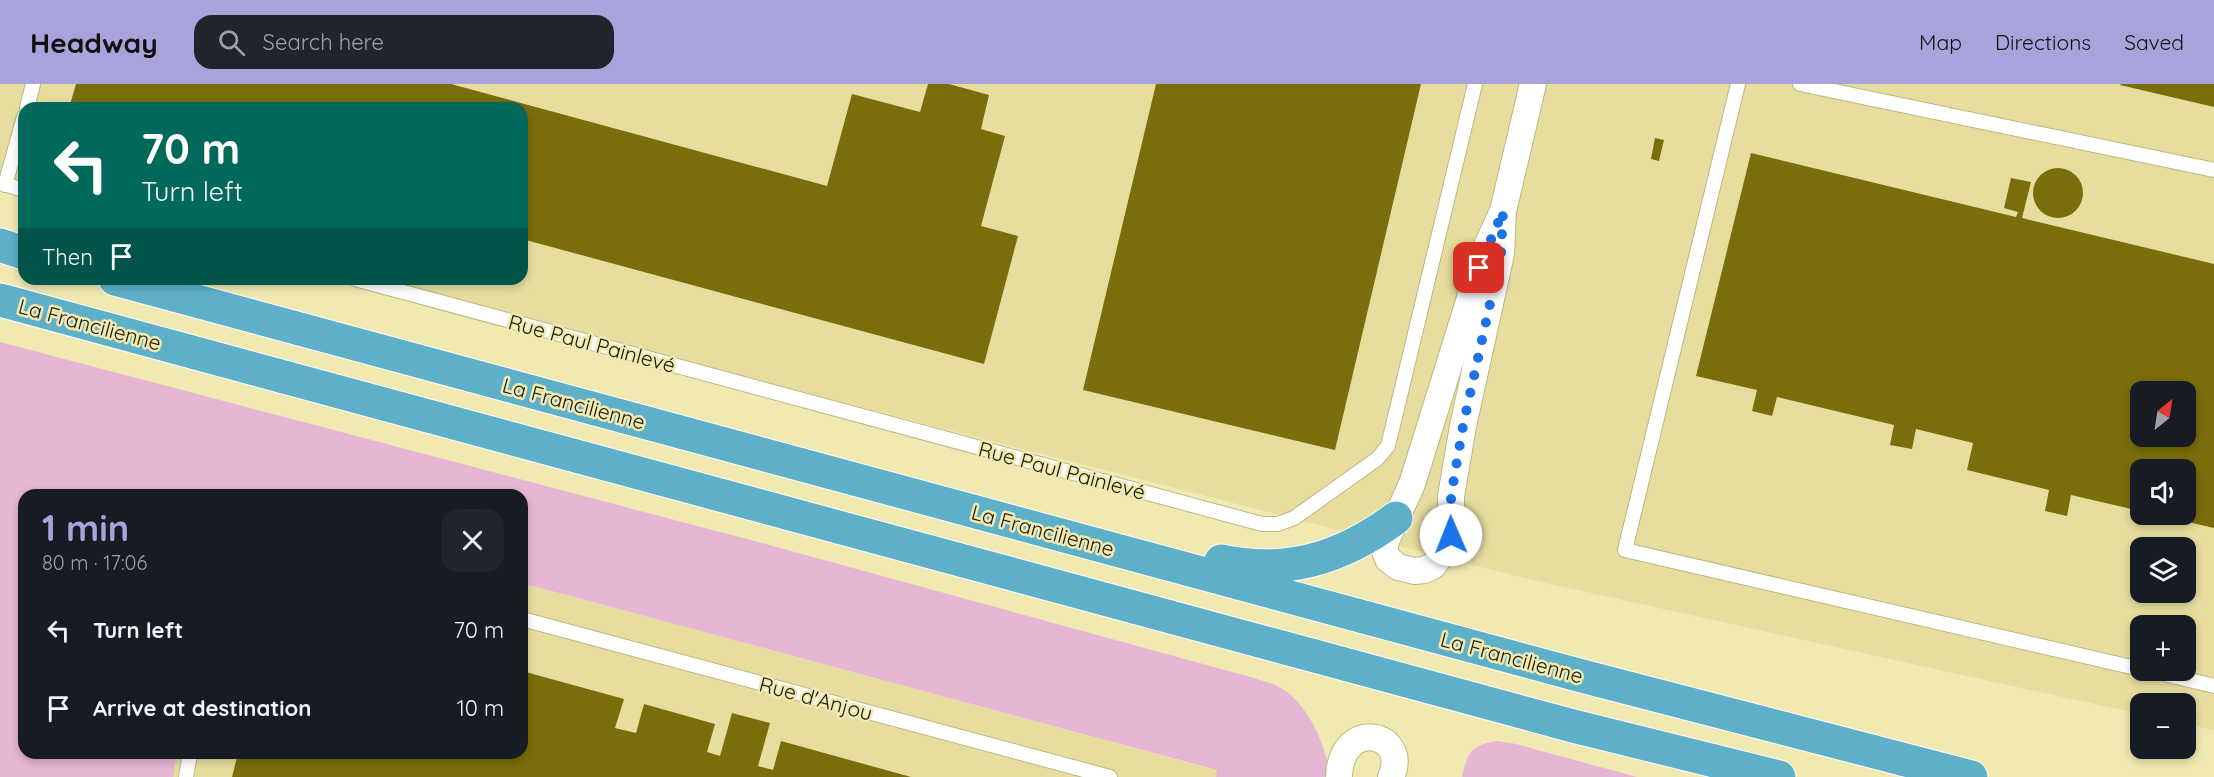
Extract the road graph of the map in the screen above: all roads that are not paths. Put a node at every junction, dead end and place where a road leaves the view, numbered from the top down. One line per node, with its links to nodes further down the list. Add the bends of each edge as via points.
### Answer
1 (33, 84): 6 (lane)
2 (1475, 84): 15 (lane, Rue Paul Painlevé, via 1388,446 1359,472 1294,518 1278,524 1262,524)
3 (1533, 84): 11 (street)
4 (1738, 84): 22 (lane, via 1625,550)
5 (1800, 84): 8 (lane)
6 (28, 102)
7 (18, 136): 9 (lane)
8 (2214, 170)
9 (3, 184): 10 (lane)
10 (18, 188)
11 (1503, 211): 19 (street, via 1485,250 1413,484); 19 (street, via 1501,254 1451,496 1451,535 1433,566 1421,571 1406,570 1388,559 1385,543)
12 (0, 247): 13 (highway)
13 (18, 252)
14 (137, 285): 20 (highway, La Francilienne)
15 (377, 285)
16 (0, 300): 18 (highway, La Francilienne)
17 (0, 308): 18 (highway)
18 (325, 388): 30 (highway, La Francilienne, via 1573,726)
19 (1396, 518): 20 (highway, via 1346,549 1311,561 1264,567)
20 (1027, 526): 31 (highway, La Francilienne)
21 (528, 621): 27 (lane, Rue d'Anjou)
22 (2130, 667)
23 (2193, 681): 24 (lane)
24 (2214, 686)
25 (189, 759): 26 (lane)
26 (186, 777)
27 (1110, 777)
28 (1339, 777): 29 (street, via 1341,758 1353,742 1374,738 1392,750 1395,761)
29 (1391, 777)
30 (1779, 777)
31 (1971, 777)

